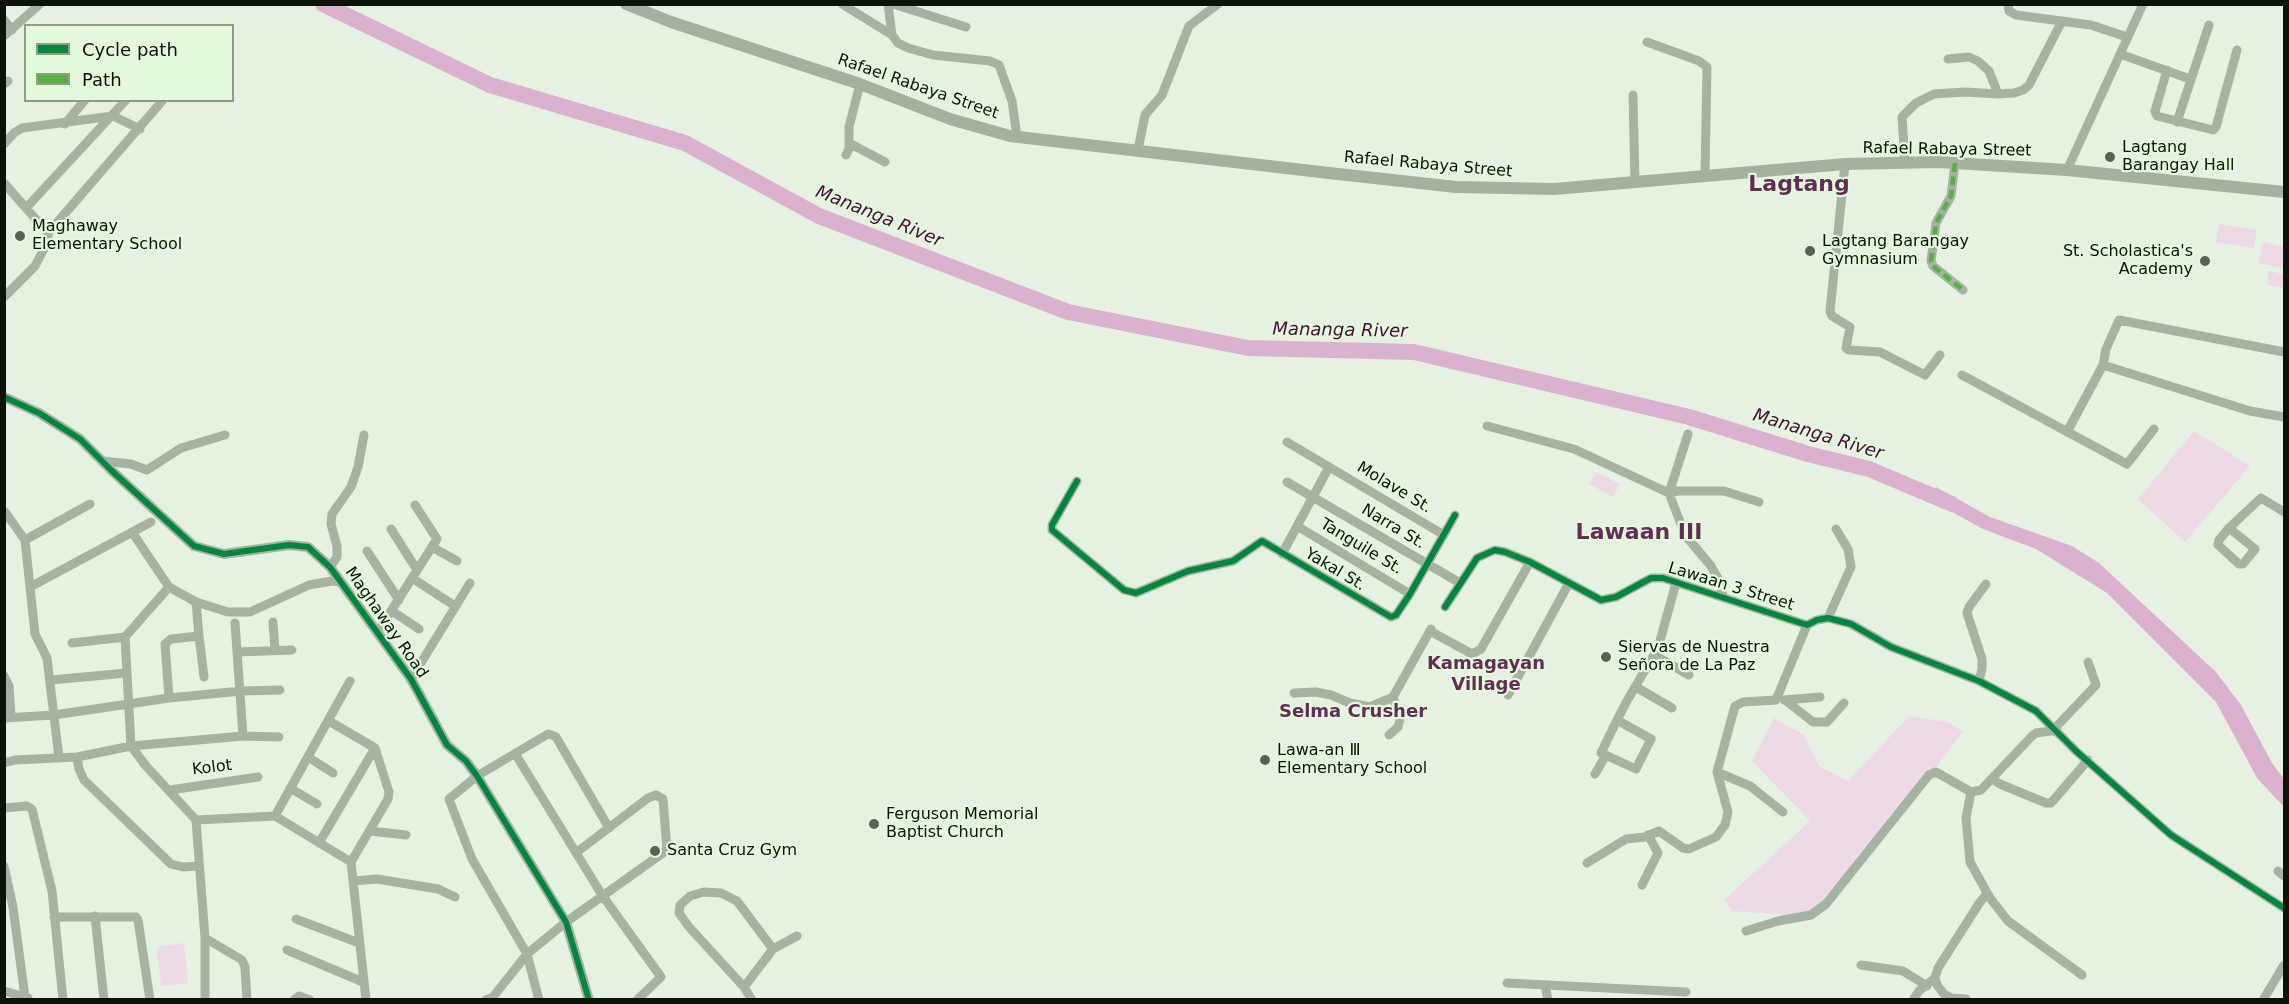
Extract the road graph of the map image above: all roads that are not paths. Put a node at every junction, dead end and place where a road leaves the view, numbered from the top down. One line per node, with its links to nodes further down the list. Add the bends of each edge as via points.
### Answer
1 (40, 4): 13 (street)
2 (626, 4): 22 (main road, Rafael Rabaya Street)
3 (842, 4): 14 (street)
4 (888, 4): 14 (street)
5 (893, 4): 12 (street)
6 (1218, 4): 35 (street, via 1189,26 1162,95 1145,115)
7 (2008, 4): 10 (street, via 2016,15)
8 (2142, 4): 15 (street)
9 (4, 20): 13 (street)
10 (2062, 21): 15 (street, via 2091,25); 24 (street, via 2029,85 2014,93)
11 (2209, 26): 21 (street)
12 (966, 27)
13 (8, 33)
14 (892, 35): 32 (street, via 908,48 999,65 1012,101)
15 (2127, 37): 18 (street)
16 (1647, 42): 42 (street, via 1707,67)
17 (2237, 50): 29 (street, via 2217,127 2210,130)
18 (2120, 54): 20 (street); 41 (street)
19 (1948, 59): 24 (street, via 1969,57 1978,61 1989,71)
20 (2167, 70): 21 (street); 29 (street, via 2155,111 2157,116)
21 (2190, 79): 29 (street)
22 (860, 84): 32 (main road, Rafael Rabaya Street, via 950,119); 33 (street)
23 (1633, 94): 43 (street)
24 (1998, 94): 38 (street, via 1934,94 1916,103 1902,117)
25 (83, 102): 30 (street)
26 (124, 102): 28 (street)
27 (161, 102): 31 (street)
28 (113, 116): 30 (street); 31 (street); 46 (street)
29 (2177, 122)
30 (65, 124): 34 (street, via 22,128)
31 (140, 129): 47 (street)
32 (1017, 137): 35 (main road, Rafael Rabaya Street)
33 (849, 143): 36 (street); 37 (street)
34 (4, 144)
35 (1138, 150): 43 (main road, Rafael Rabaya Street, via 1456,187 1554,189)
36 (846, 155)
37 (885, 162)
38 (1905, 162): 39 (main road, Rafael Rabaya Street); 40 (main road, Rafael Rabaya Street)
39 (1955, 163): 41 (main road, Rafael Rabaya Street); 48 (street, via 1951,196 1936,223 1931,261)
40 (1845, 164): 42 (main road, Rafael Rabaya Street); 51 (street, via 1830,311 1850,327 1846,348 1880,352 1925,375)
41 (2067, 170): 45 (main road, Rafael Rabaya Street)
42 (1705, 176): 43 (main road, Rafael Rabaya Street)
43 (1635, 182)
44 (4, 183): 46 (street)
45 (2284, 192)
46 (27, 207): 47 (street)
47 (48, 233): 49 (street, via 35,266)
48 (1963, 290)
49 (4, 297)
50 (2284, 352): 52 (street, via 2119,320)
51 (1941, 356)
52 (2103, 365): 55 (street, via 2250,411); 58 (street)
53 (1962, 375): 58 (street)
54 (4, 397): 63 (street, Maghaway Road, via 80,439)
55 (2284, 417)
56 (1487, 426): 67 (street, via 1574,449)
57 (2154, 429): 58 (street, via 2127,464)
58 (2067, 432)
59 (1688, 434): 67 (street)
60 (225, 435): 63 (street, via 181,448 147,470)
61 (364, 435): 89 (street, via 351,487 332,514 337,546)
62 (1287, 442): 64 (street, Molave St.)
63 (102, 461): 89 (street, Maghaway Road, via 194,546 225,554 289,545 308,548)
64 (1329, 468): 68 (street); 81 (street, Molave St.)
65 (1077, 481): 85 (street, Yakal St., via 1052,530 1124,590 1136,593 1188,572 1233,561 1262,542)
66 (1287, 482): 68 (street, Narra St.)
67 (1669, 493): 69 (street, via 1724,491); 100 (street, via 1685,535 1711,566)
68 (1312, 496): 76 (street); 88 (street, Narra St.)
69 (1759, 502)
70 (90, 504): 82 (street)
71 (415, 505): 83 (street, via 437,539)
72 (5, 512): 82 (street)
73 (2284, 512): 77 (street, via 2261,498)
74 (1455, 515): 81 (street)
75 (151, 522): 80 (street)
76 (1297, 526): 85 (street); 99 (street, Tanguile St.)
77 (2229, 528)
78 (391, 529): 90 (street)
79 (1836, 529): 106 (street, via 1848,549 1851,567)
80 (132, 532): 97 (street); 98 (street)
81 (1444, 535): 88 (street)
82 (25, 540): 97 (street)
83 (432, 547): 86 (street); 90 (street)
84 (367, 551): 101 (street)
85 (1282, 554): 99 (street, Yakal St., via 1386,616 1396,615)
86 (457, 561)
87 (1530, 562): 93 (street, Lawaan 3 Street, via 1504,552 1488,552 1477,558); 94 (street, Lawaan 3 Street); 133 (street, via 1481,648 1472,654 1431,630)
88 (1427, 564): 93 (street, Narra St.); 99 (street)
89 (330, 567): 91 (street, Maghaway Road)
90 (415, 574): 101 (street); 103 (street)
91 (341, 582): 102 (street, via 309,585 250,612 228,612); 111 (street, Maghaway Road)
92 (470, 583): 103 (street)
93 (1460, 583): 104 (street)
94 (1569, 583): 95 (street, Lawaan 3 Street, via 1601,600 1616,597 1652,578); 132 (street)
95 (1676, 583): 100 (street, Lawaan 3 Street); 118 (street)
96 (1986, 584): 127 (street, via 1967,613 1982,659)
97 (30, 587): 125 (street, via 35,634 47,658)
98 (169, 587): 102 (street); 113 (street)
99 (1410, 594)
100 (1723, 596): 109 (street, Lawaan 3 Street)
101 (399, 600): 105 (street)
102 (196, 602): 112 (street)
103 (455, 606): 124 (street)
104 (1444, 608)
105 (392, 610): 110 (street); 111 (street)
106 (1828, 618): 109 (street, Lawaan 3 Street); 127 (street, via 1851,624 1892,647)
107 (273, 622): 116 (street)
108 (235, 623): 117 (street)
109 (1807, 625): 136 (street)
110 (419, 629)
111 (377, 633): 124 (street, Maghaway Road)
112 (200, 636): 123 (street); 135 (street, via 171,639 165,644)
113 (125, 638): 114 (street); 120 (street)
114 (72, 643)
115 (292, 650): 116 (street)
116 (275, 651): 117 (street)
117 (237, 652): 130 (street)
118 (1654, 655): 121 (street); 128 (street)
119 (2088, 662): 144 (street, via 2096,686)
120 (127, 673): 125 (street); 138 (street)
121 (1689, 675)
122 (4, 676): 141 (street, via 9,686)
123 (204, 677)
124 (411, 679): 162 (street, Maghaway Road, via 447,745)
125 (51, 680): 140 (street)
126 (350, 681): 143 (street)
127 (1979, 681): 144 (street, via 2036,711)
128 (1636, 687): 139 (street); 142 (street)
129 (280, 690): 130 (street)
130 (241, 691): 135 (street); 146 (street)
131 (1294, 693): 133 (street, via 1316,692 1370,708)
132 (1508, 694)
133 (1393, 696): 145 (street, via 1400,719)
134 (1820, 697): 136 (street)
135 (168, 698): 138 (street)
136 (1780, 700): 137 (street, via 1813,722 1827,722); 159 (street, via 1735,706)
137 (1844, 703)
138 (130, 705): 140 (street); 148 (street)
139 (1672, 708)
140 (54, 715): 141 (street); 155 (street)
141 (8, 718)
142 (1617, 720): 151 (street, via 1601,753); 151 (street, via 1651,739 1636,769)
143 (329, 721): 149 (street); 154 (street)
144 (2056, 729): 157 (street); 164 (street, via 2031,736)
145 (1389, 735)
146 (243, 736): 147 (street); 148 (street)
147 (279, 737)
148 (131, 746): 153 (street); 166 (street)
149 (375, 748): 174 (street, via 389,792); 177 (street)
150 (516, 755): 162 (street); 173 (street, via 548,734 556,737); 178 (street)
151 (1606, 755): 161 (street)
152 (4, 757): 156 (street)
153 (77, 757): 155 (street); 182 (street, via 84,780 171,864)
154 (308, 757): 160 (street); 165 (street)
155 (59, 758): 156 (street)
156 (15, 760): 158 (street)
157 (2088, 760): 164 (street, via 2051,803); 188 (street, via 2171,835)
158 (4, 763)
159 (1717, 772): 170 (street, via 1750,786); 176 (street, via 1728,812 1716,837 1689,849 1659,831)
160 (333, 773)
161 (1595, 774)
162 (477, 776): 192 (street, Maghaway Road); 199 (street, via 452,795 449,802 472,859)
163 (258, 777): 166 (street, Kolot)
164 (1992, 778): 167 (street, via 1981,790)
165 (290, 788): 168 (street); 171 (street)
166 (170, 790): 172 (street)
167 (1971, 792): 185 (street, via 1966,818 1970,862); 193 (street, via 1936,772 1929,775 1826,904 1811,915)
168 (317, 804)
169 (4, 808): 190 (street, via 32,809 52,891)
170 (1783, 812)
171 (275, 816): 172 (street); 177 (street)
172 (196, 820): 182 (street)
173 (609, 828): 178 (street); 186 (street, via 648,798 656,795 663,799 667,850)
174 (370, 831): 175 (street); 179 (street)
175 (406, 835)
176 (1648, 835): 180 (street, via 1626,839); 184 (street, via 1658,853)
177 (319, 843): 179 (street)
178 (578, 852): 186 (street)
179 (351, 862): 183 (street)
180 (1587, 862)
181 (4, 866): 212 (street)
182 (199, 866): 195 (street)
183 (353, 881): 187 (street, via 377,879 438,889); 196 (street)
184 (1642, 885)
185 (1987, 894): 202 (street, via 2008,921); 203 (street)
186 (602, 896): 192 (street); 224 (street, via 661,977)
187 (455, 897)
188 (2284, 908)
189 (95, 916): 190 (street); 214 (street); 215 (street, via 132,916 138,920)
190 (54, 917): 213 (street)
191 (296, 919): 196 (street)
192 (566, 922): 199 (street); 223 (street, Maghaway Road)
193 (1746, 931)
194 (797, 936): 197 (street)
195 (204, 938): 216 (street); 217 (street, via 242,960)
196 (359, 943): 204 (street)
197 (773, 948): 208 (street); 208 (street, via 737,901 721,893 704,892 680,904 679,913 689,927)
198 (287, 950): 204 (street)
199 (527, 954): 221 (street); 222 (street)
200 (1861, 965): 207 (street, via 1903,971)
201 (2284, 965): 230 (street)
202 (2082, 975)
203 (1935, 978): 207 (street); 229 (street, via 1944,994)
204 (363, 982): 220 (street)
205 (1507, 983): 206 (street)
206 (1545, 985): 209 (street); 226 (street)
207 (1926, 986): 228 (street)
208 (744, 987): 225 (street)
209 (1626, 989): 211 (street); 227 (street)
210 (4, 991): 212 (street)
211 (1686, 992)
212 (27, 998)
213 (63, 999)
214 (104, 999)
215 (150, 999)
216 (205, 999)
217 (247, 999)
218 (294, 999): 219 (street)
219 (310, 999)
220 (366, 999)
221 (491, 999)
222 (539, 999)
223 (589, 999)
224 (637, 999)
225 (752, 999)
226 (1548, 999)
227 (1628, 999)
228 (1913, 999)
229 (1966, 999)
230 (2263, 999)

